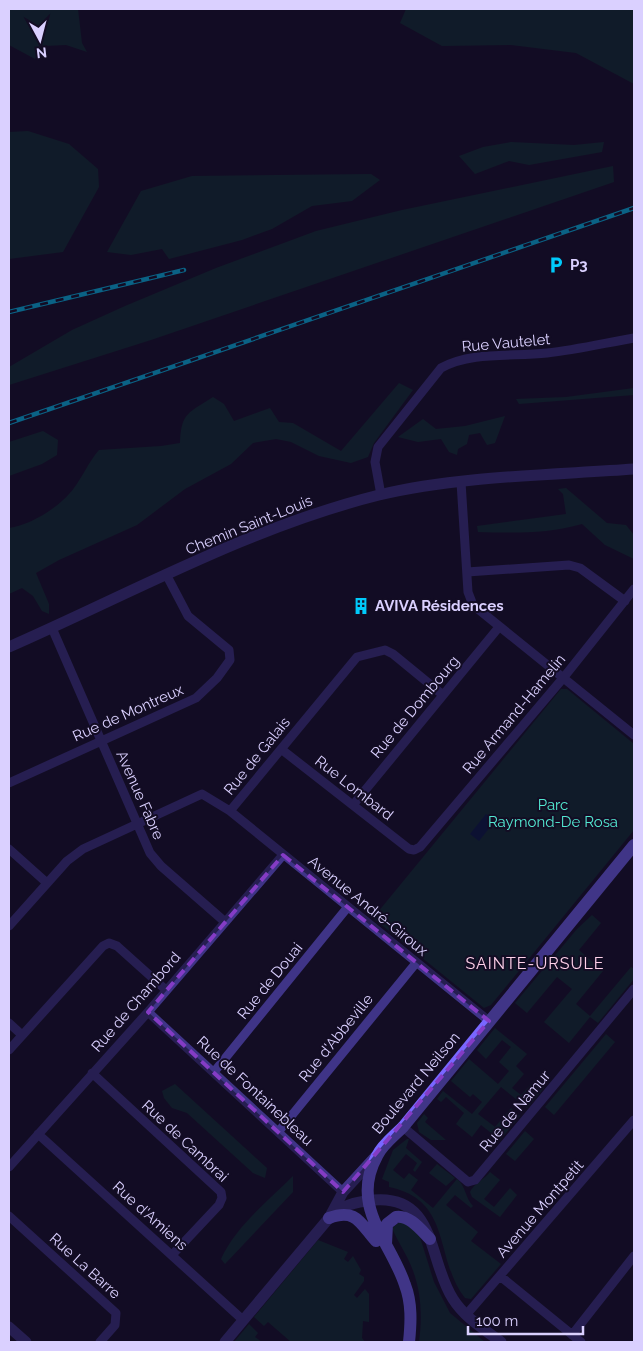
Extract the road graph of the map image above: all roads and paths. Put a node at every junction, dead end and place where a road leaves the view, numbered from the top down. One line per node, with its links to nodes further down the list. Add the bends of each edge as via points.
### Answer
1 (634, 338): 4 (street, Rue Vautelet, via 548,353 470,358 441,368 378,447 375,462)
2 (634, 469): 3 (street, Chemin Saint-Louis)
3 (461, 482): 4 (street, Chemin Saint-Louis); 5 (street)
4 (381, 495): 6 (street, Chemin Saint-Louis, via 284,524)
5 (467, 572): 8 (street, via 569,565 580,568); 9 (street, via 470,600)
6 (167, 576): 10 (street, Chemin Saint-Louis); 15 (street, Rue de Montreux, via 188,616 229,650 230,660 196,698)
7 (634, 589): 8 (street, Rue Armand-Hamelin)
8 (625, 601): 12 (street, Rue Armand-Hamelin)
9 (499, 627): 12 (street); 13 (street, Rue de Dombourg)
10 (52, 628): 11 (street, Chemin Saint-Louis); 15 (street, Avenue Fabre)
11 (9, 647)
12 (564, 677): 14 (street); 23 (street, Rue Armand-Hamelin, via 420,847)
13 (443, 695): 16 (street, Rue de Galais, via 385,650 357,657); 18 (street, Rue de Dombourg)
14 (634, 735)
15 (101, 740): 17 (street, Rue de Montreux); 20 (street, Avenue Fabre)
16 (281, 749): 18 (street, Rue Lombard); 19 (street, Rue de Galais)
17 (9, 783)
18 (353, 805): 23 (street, Rue Lombard)
19 (230, 812): 20 (street, Rue de Galais, via 202,794); 24 (street, Avenue André-Giroux)
20 (137, 823): 25 (street, Rue de Galais, via 83,849); 27 (street, Avenue Fabre, via 155,860)
21 (634, 845): 33 (main road, Boulevard Neilson)
22 (9, 849): 25 (street)
23 (409, 849)
24 (283, 855): 26 (street, Avenue André-Giroux); 27 (street, Rue de Chambord)
25 (47, 883): 28 (street, Rue de Galais)
26 (347, 908): 29 (street, Avenue André-Giroux); 37 (street, Rue de Douai)
27 (224, 921): 31 (street, Rue de Chambord)
28 (9, 926)
29 (416, 963): 33 (street, Avenue André-Giroux); 41 (street, Rue d'Abbeville)
30 (634, 989): 40 (street, Rue de Namur, via 475,1180 468,1182)
31 (166, 990): 32 (street, Rue de Chambord); 35 (street, via 117,946 109,943)
32 (148, 1012): 37 (street, Rue de Fontainebleau); 38 (street, Rue de Chambord)
33 (489, 1021): 40 (main road, Boulevard Neilson)
34 (9, 1023): 35 (street)
35 (22, 1035): 36 (street)
36 (9, 1050)
37 (214, 1072): 41 (street, Rue de Fontainebleau)
38 (92, 1073): 42 (street, Rue de Chambord); 50 (street, Rue de Cambrai, via 221,1192 219,1205)
39 (634, 1120): 53 (street, Avenue Montpetit)
40 (402, 1127): 43 (main road, Boulevard Neilson)
41 (279, 1131): 45 (street, Rue de Fontainebleau)
42 (38, 1134): 44 (street, Rue de Chambord); 50 (street, Rue d'Amiens)
43 (377, 1154): 45 (street, Boulevard Neilson); 46 (main road)
44 (9, 1166)
45 (343, 1192): 48 (street, Boulevard Neilson)
46 (368, 1200): 48 (street, via 344,1206); 49 (street, via 384,1199 410,1208 421,1219); 52 (main road, via 374,1224)
47 (9, 1216): 59 (street, Rue La Barre, via 116,1313 115,1326)
48 (329, 1218): 52 (main road, via 348,1214 358,1220); 55 (street, Boulevard Neilson)
49 (430, 1239): 52 (main road, via 406,1218 392,1218 385,1235); 54 (street, via 448,1290)
50 (172, 1255): 55 (street, Rue d'Amiens)
51 (634, 1256): 57 (street)
52 (392, 1257): 61 (main road, via 408,1295)
53 (500, 1276): 54 (street, Avenue Montpetit); 57 (street)
54 (466, 1316): 62 (street)
55 (243, 1320): 60 (street, Boulevard Neilson)
56 (9, 1327): 58 (street)
57 (572, 1335): 63 (street)
58 (26, 1342)
59 (100, 1342)
60 (225, 1342)
61 (408, 1342)
62 (501, 1342)
63 (581, 1342)

